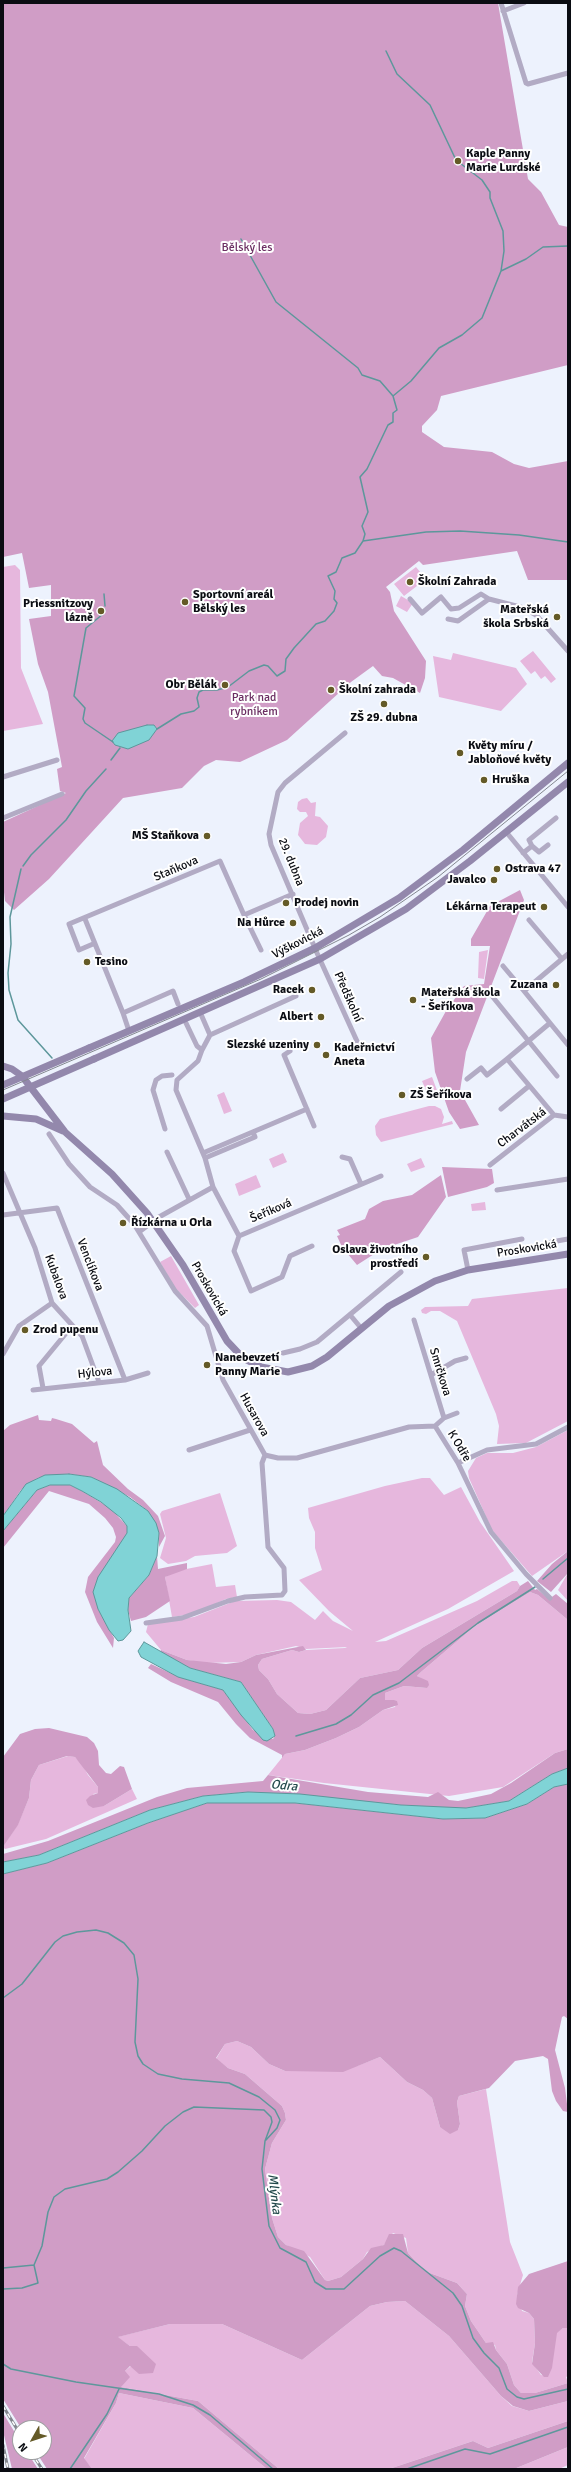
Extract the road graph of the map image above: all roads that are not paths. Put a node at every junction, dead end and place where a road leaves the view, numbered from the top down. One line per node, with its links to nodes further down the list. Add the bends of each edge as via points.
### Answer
1 (501, 3): 3 (street)
2 (524, 3): 3 (street)
3 (503, 11): 4 (street, via 526,83)
4 (568, 73)
5 (410, 599): 6 (street, via 422,613 441,597 451,609 459,608 481,594)
6 (489, 599): 7 (street, via 458,620); 8 (street, via 530,611)
7 (448, 619)
8 (568, 652)
9 (345, 733): 21 (street, 29. dubna, via 285,783 278,792 269,834)
10 (57, 760): 12 (street)
11 (568, 763): 28 (street, Výškovická, via 430,877)
12 (3, 777)
13 (568, 782): 17 (street, Výškovická)
14 (62, 794): 15 (street)
15 (3, 818)
16 (556, 818): 19 (street, via 529,840)
17 (507, 833): 20 (street); 28 (street, Výškovická, via 406,909)
18 (548, 845): 19 (street, via 539,852)
19 (532, 846): 20 (street)
20 (523, 853): 22 (street)
21 (293, 894): 23 (street); 28 (street, 29. dubna)
22 (568, 907)
23 (244, 915): 24 (street, Staňkova, via 220,861); 27 (street, Staňkova)
24 (85, 919): 26 (street); 26 (street, Staňkova, via 69,924 79,950)
25 (529, 920): 30 (street)
26 (94, 944): 37 (street)
27 (261, 950)
28 (317, 953): 36 (street, Výškovická); 40 (street, Výškovická); 45 (street, Předškolní)
29 (568, 954): 30 (street)
30 (562, 959): 32 (street)
31 (502, 966): 32 (street)
32 (524, 991): 39 (street)
33 (296, 996): 41 (street)
34 (492, 996): 42 (street)
35 (178, 1004): 37 (street, via 172,991)
36 (200, 1012): 41 (street); 54 (street, Výškovická, bridge)
37 (123, 1013): 40 (street)
38 (186, 1023): 44 (street, via 197,1046)
39 (550, 1024): 42 (street); 43 (street)
40 (129, 1031): 52 (street, Výškovická, bridge)
41 (210, 1035): 44 (street, Šeříková)
42 (529, 1041): 47 (street); 50 (street)
43 (568, 1045)
44 (202, 1050): 65 (street, Šeříková, via 198,1061 177,1080 176,1090)
45 (361, 1050)
46 (290, 1052): 55 (street, via 284,1055)
47 (507, 1059): 51 (street, via 487,1075 481,1068); 53 (street)
48 (3, 1066): 62 (street, via 22,1076)
49 (172, 1075): 61 (street, via 162,1076 156,1080 153,1090)
50 (557, 1076)
51 (467, 1079)
52 (3, 1085)
53 (529, 1086): 56 (street); 57 (street)
54 (3, 1099)
55 (307, 1109): 60 (street); 65 (street)
56 (501, 1109)
57 (554, 1115): 59 (street, Charvátská); 67 (street, Charvátská)
58 (3, 1116): 62 (street, via 36,1119)
59 (568, 1117)
60 (314, 1126)
61 (165, 1129)
62 (65, 1132): 77 (street, Proskovická, via 112,1174)
63 (49, 1134): 78 (street, Husarova, via 69,1164 90,1187 117,1205)
64 (167, 1152): 74 (street)
65 (204, 1156): 72 (street, Šeříková)
66 (342, 1157): 71 (street, via 350,1159)
67 (490, 1165)
68 (3, 1174): 75 (street, Kubalova)
69 (381, 1176): 71 (street, Šeříková)
70 (568, 1179): 73 (street)
71 (362, 1184): 79 (street, Šeříková)
72 (213, 1187): 74 (street); 79 (street, Šeříková)
73 (497, 1190)
74 (189, 1199): 77 (street)
75 (20, 1212): 76 (street, Venclíkova); 87 (street, Kubalova, via 35,1248); 97 (street, Venclíkova, via 57,1208)
76 (3, 1215)
77 (154, 1221): 78 (street); 91 (street, Proskovická, via 227,1341 238,1354 252,1364 282,1372 307,1368 327,1357)
78 (139, 1232): 105 (street, Husarova, via 175,1291 207,1326 223,1380)
79 (239, 1236): 83 (street, via 234,1251 251,1291 282,1277 290,1256)
80 (522, 1239): 85 (street, via 464,1250)
81 (568, 1239): 82 (street, Proskovická)
82 (551, 1242)
83 (312, 1246)
84 (568, 1254): 85 (street, Proskovická)
85 (468, 1270): 91 (street, Proskovická, via 416,1290 389,1306)
86 (401, 1272): 88 (street)
87 (52, 1303): 90 (street, Kubalova); 93 (street, via 19,1326)
88 (351, 1316): 91 (street); 92 (street, via 317,1342)
89 (414, 1320): 96 (street, Smrčkova)
90 (72, 1326): 98 (street, Kubalova, via 82,1336); 99 (street, via 38,1366)
91 (361, 1328)
92 (283, 1353)
93 (3, 1354)
94 (466, 1358): 96 (street, via 455,1361)
95 (148, 1373): 97 (street, Hýlova)
96 (431, 1375): 102 (street, Smrčkova)
97 (125, 1380): 98 (street, Hýlova)
98 (99, 1382): 99 (street, Hýlova)
99 (43, 1388): 100 (street, Hýlova)
100 (33, 1390)
101 (457, 1413): 102 (street)
102 (444, 1418): 103 (street)
103 (435, 1426): 107 (street, K Odře, via 409,1427 297,1458); 108 (street, K Odře)
104 (568, 1427): 108 (street, via 536,1444 487,1450)
105 (250, 1430): 106 (street); 107 (street, Husarova)
106 (189, 1450)
107 (265, 1455): 110 (street, Husarova, via 262,1463 268,1547 284,1568 285,1590 282,1595 228,1600 182,1618)
108 (458, 1463): 109 (street, K Odře, via 491,1532)
109 (550, 1598)
110 (146, 1623)

